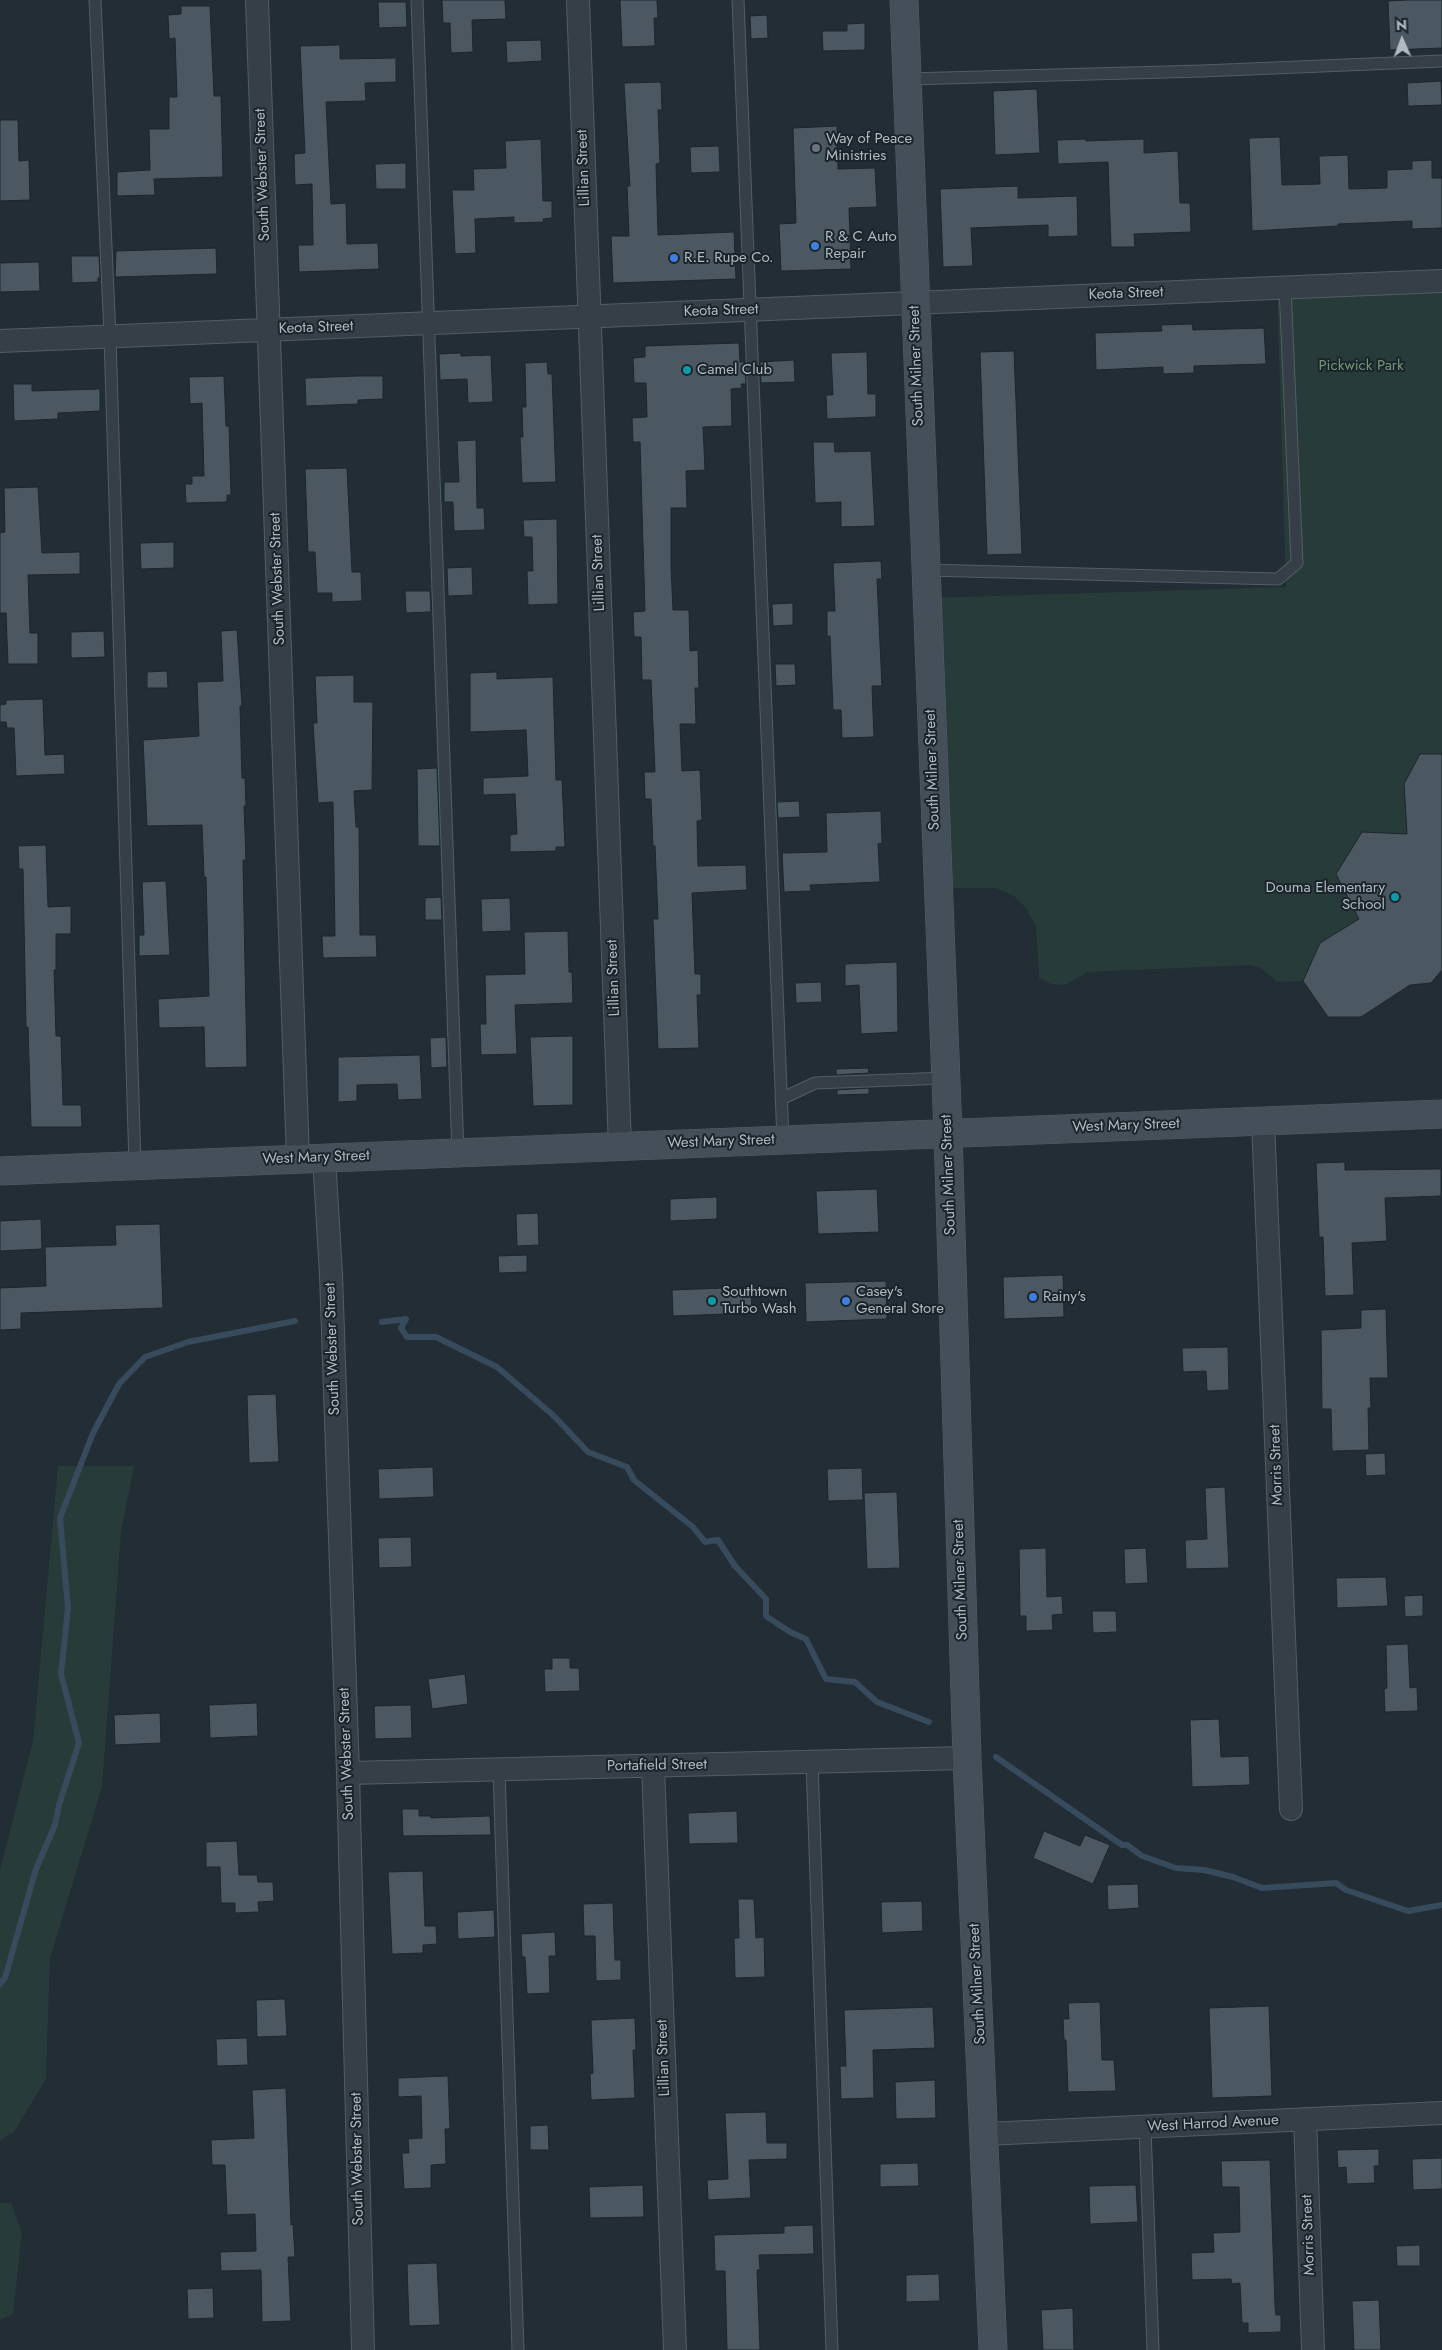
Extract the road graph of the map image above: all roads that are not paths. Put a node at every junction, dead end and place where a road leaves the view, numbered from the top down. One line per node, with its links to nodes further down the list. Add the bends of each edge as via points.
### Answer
1 (95, 0): 16 (lane)
2 (257, 0): 15 (street, South Webster Street)
3 (417, 0): 14 (lane)
4 (578, 0): 13 (street, Lillian Street)
5 (738, 0): 12 (lane)
6 (904, 0): 8 (main road, South Milner Street)
7 (1442, 60): 8 (lane)
8 (906, 79): 11 (main road, South Milner Street)
9 (1442, 281): 10 (street, Keota Street)
10 (1285, 288): 11 (street, Keota Street); 18 (lane, via 1297,563 1278,578)
11 (914, 303): 12 (street, Keota Street); 18 (main road, South Milner Street)
12 (750, 310): 13 (street, Keota Street); 20 (lane)
13 (590, 316): 14 (street, Keota Street); 25 (street, Lillian Street)
14 (429, 323): 15 (street, Keota Street); 26 (lane)
15 (269, 329): 16 (street, Keota Street); 27 (street, South Webster Street)
16 (110, 336): 17 (street, Keota Street); 28 (lane)
17 (0, 341)
18 (925, 570): 19 (main road, South Milner Street)
19 (946, 1078): 20 (lane, via 815,1083); 23 (main road, South Milner Street)
20 (781, 1099): 24 (lane)
21 (1442, 1114): 22 (main road, West Mary Street)
22 (1263, 1121): 23 (main road, West Mary Street); 35 (street, Morris Street)
23 (948, 1133): 24 (main road, West Mary Street); 30 (main road, South Milner Street)
24 (783, 1140): 25 (main road, West Mary Street)
25 (620, 1146): 26 (main road, West Mary Street)
26 (458, 1153): 27 (main road, West Mary Street)
27 (311, 1159): 28 (main road, West Mary Street); 34 (street, South Webster Street, via 331,1274)
28 (135, 1165): 29 (main road, West Mary Street)
29 (0, 1171)
30 (967, 1758): 31 (street, Portafield Street); 39 (main road, South Milner Street)
31 (812, 1762): 32 (street, Portafield Street); 43 (lane)
32 (653, 1766): 33 (street, Portafield Street); 42 (street, Lillian Street)
33 (499, 1770): 34 (street, Portafield Street); 41 (lane)
34 (348, 1773): 40 (street, South Webster Street)
35 (1290, 1810)
36 (1442, 2114): 37 (street, West Harrod Avenue)
37 (1305, 2119): 38 (street, West Harrod Avenue); 46 (street, Morris Street)
38 (1145, 2128): 39 (street, West Harrod Avenue); 45 (lane)
39 (985, 2134): 44 (main road, South Milner Street)
40 (363, 2350)
41 (518, 2350)
42 (675, 2350)
43 (832, 2350)
44 (993, 2350)
45 (1153, 2350)
46 (1313, 2350)

